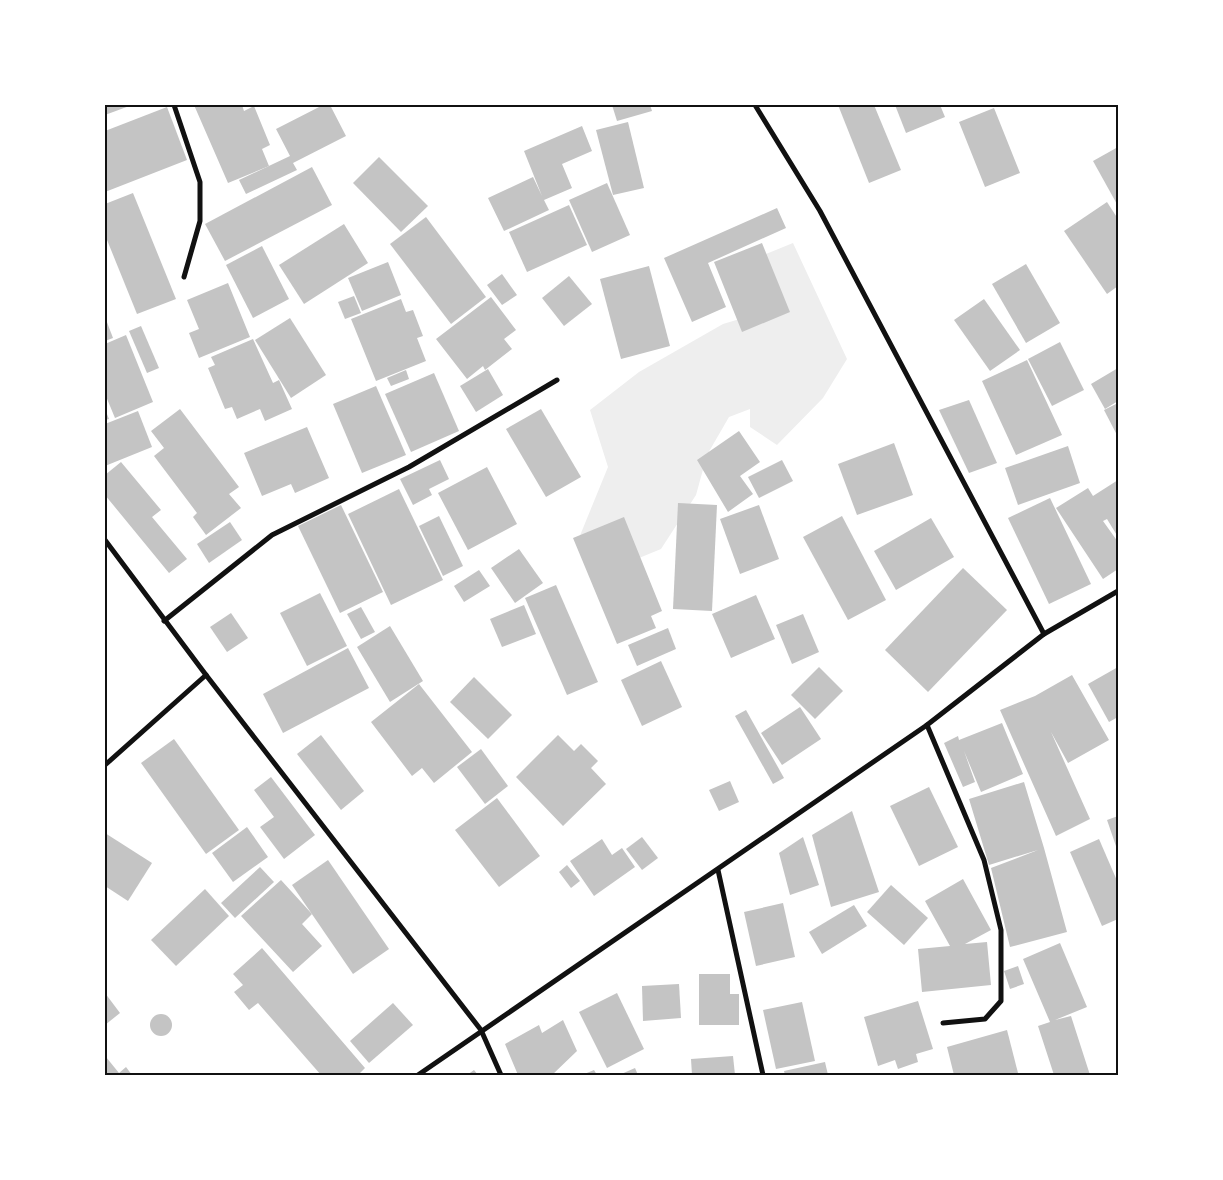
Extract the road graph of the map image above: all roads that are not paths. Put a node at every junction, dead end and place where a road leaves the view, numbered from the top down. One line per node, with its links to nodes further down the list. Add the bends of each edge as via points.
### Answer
1 (174, 105): 3 (street, via 200,182 200,221)
2 (755, 105): 8 (street, via 820,211)
3 (184, 277)
4 (558, 380): 7 (street, via 409,467 272,535)
5 (105, 540): 7 (street)
6 (1118, 591): 8 (street)
7 (164, 621): 9 (street)
8 (1044, 634): 10 (street)
9 (206, 675): 11 (street); 14 (street)
10 (927, 724): 12 (street); 13 (street, via 984,860 1001,930 1001,1001 986,1019)
11 (105, 765)
12 (718, 870): 14 (street); 17 (street)
13 (942, 1023)
14 (481, 1030): 15 (street); 16 (street)
15 (418, 1075)
16 (502, 1075)
17 (763, 1075)

